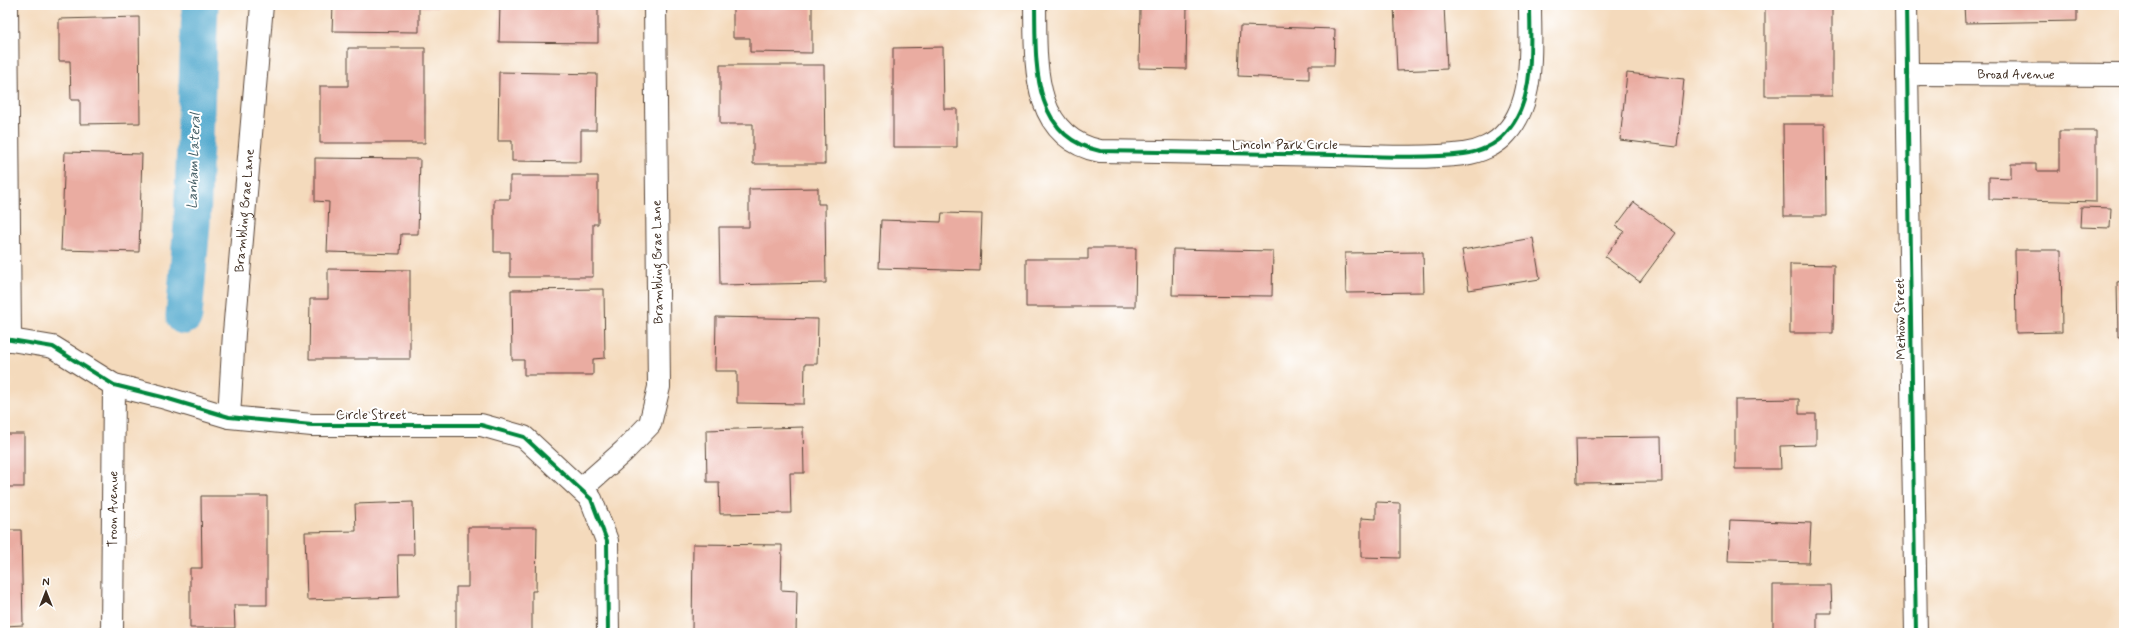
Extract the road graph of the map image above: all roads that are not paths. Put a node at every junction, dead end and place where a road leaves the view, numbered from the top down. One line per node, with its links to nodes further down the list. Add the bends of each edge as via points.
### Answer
1 (7, 5): 9 (street)
2 (262, 5): 11 (street, Brambling Brae Lane)
3 (654, 5): 12 (street, Brambling Brae Lane, via 659,388 650,424)
4 (1035, 5): 5 (street, Lincoln Park Circle, via 1037,72 1041,96 1050,116 1060,129 1085,148 1100,151 1213,154 1408,156 1464,154 1492,145 1506,134 1522,107 1526,87)
5 (1530, 5)
6 (1906, 5): 7 (street, Methow Street)
7 (1907, 74): 8 (street, Broad Avenue); 15 (street, Methow Street)
8 (2124, 75)
9 (7, 340): 10 (street, Circle Street, via 53,347)
10 (114, 385): 11 (street, Circle Street); 13 (street, Troon Avenue)
11 (229, 417): 12 (street, Circle Street, via 312,425 481,425 524,437)
12 (581, 489): 14 (street, Circle Street, via 591,499 607,541)
13 (112, 633)
14 (608, 633)
15 (1916, 633)

